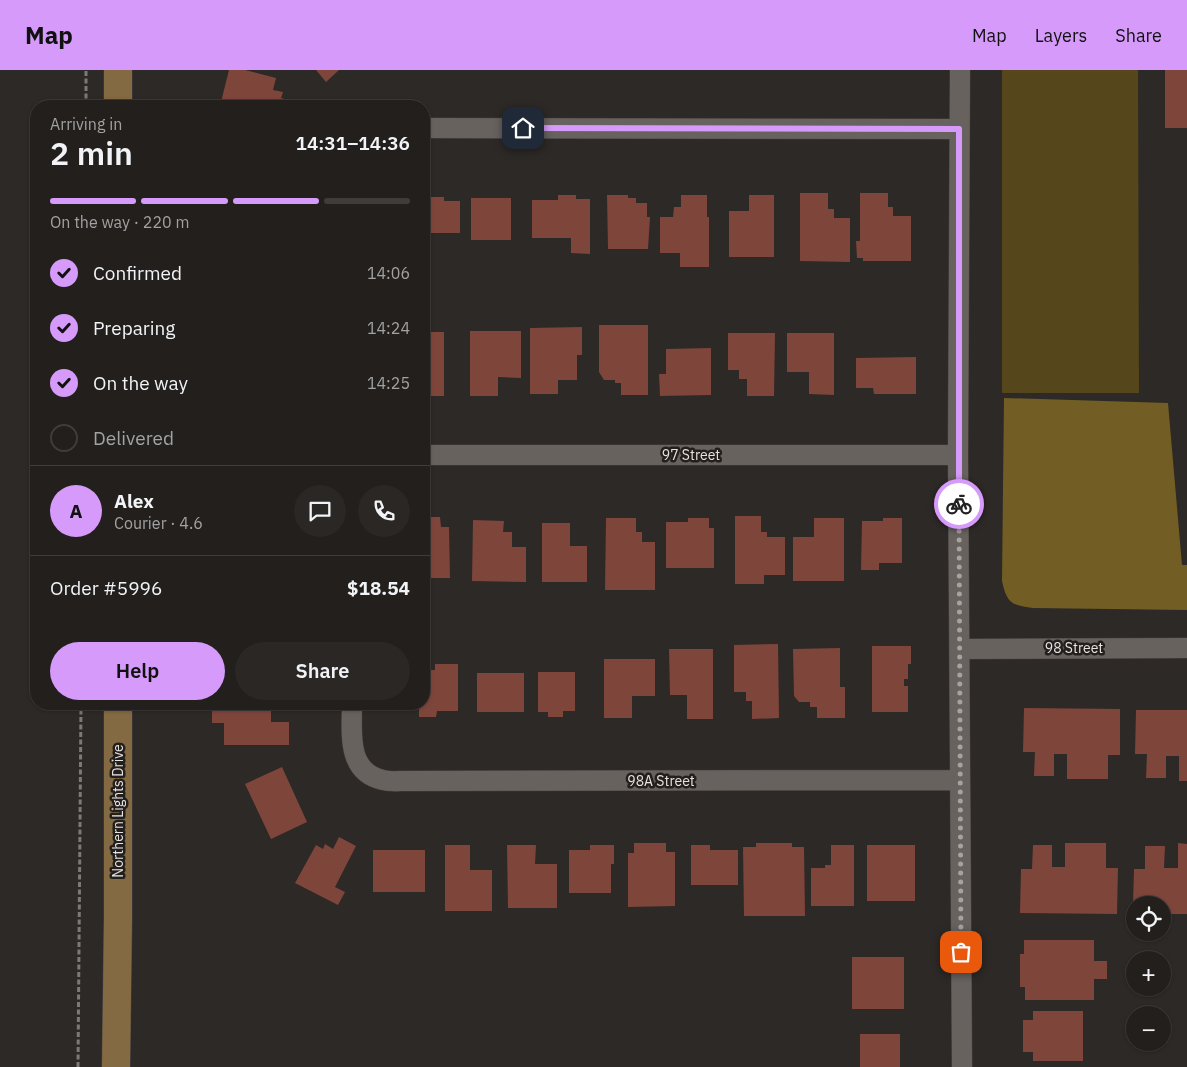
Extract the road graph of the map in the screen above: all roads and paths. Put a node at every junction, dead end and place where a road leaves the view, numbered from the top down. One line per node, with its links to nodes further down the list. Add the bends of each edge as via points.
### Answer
1 (86, 70): 4 (path)
2 (118, 70): 5 (main road)
3 (960, 70): 7 (street)
4 (86, 100)
5 (118, 100)
6 (430, 128): 7 (street)
7 (959, 129): 9 (street)
8 (430, 455): 9 (street, 97 Street)
9 (958, 455): 11 (street)
10 (1187, 648): 11 (street, 98 Street)
11 (960, 649): 15 (street)
12 (81, 710): 17 (path)
13 (118, 710): 16 (main road, Northern Lights Drive)
14 (352, 710): 15 (street, 98A Street, via 354,754 364,772 382,780)
15 (960, 780): 20 (street)
16 (118, 918): 18 (main road, Northern Lights Drive); 19 (main road, Northern Lights Drive)
17 (78, 1067)
18 (116, 1067)
19 (134, 1067)
20 (962, 1067)

